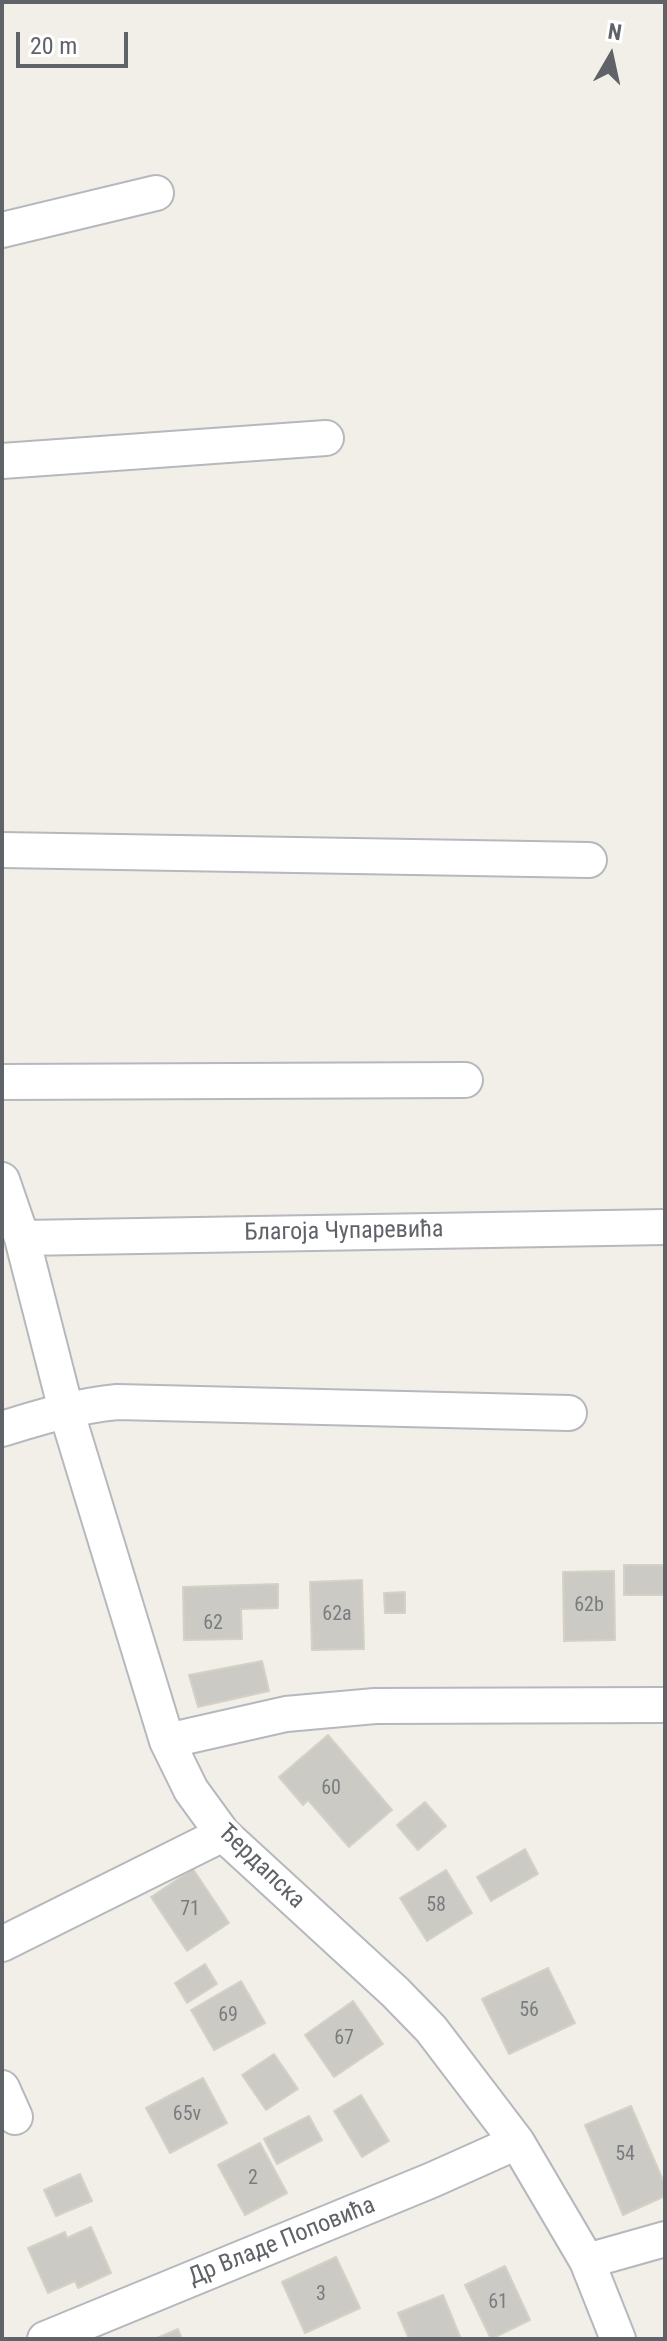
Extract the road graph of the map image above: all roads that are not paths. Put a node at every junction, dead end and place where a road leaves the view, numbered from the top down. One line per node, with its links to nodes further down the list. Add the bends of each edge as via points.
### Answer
1 (156, 193): 2 (street)
2 (2, 230)
3 (326, 438): 4 (street)
4 (2, 461)
5 (2, 850): 6 (street)
6 (589, 860)
7 (465, 1080): 8 (street)
8 (2, 1082)
9 (2, 1180): 11 (street, Ђердапска)
10 (665, 1227): 11 (street, Благоја Чупаревића)
11 (22, 1238): 12 (street, Ђердапска)
12 (66, 1410): 13 (street, via 117,1402); 14 (street); 16 (street, Ђердапска)
13 (569, 1413)
14 (2, 1429)
15 (665, 1705): 16 (street, via 375,1706 286,1714)
16 (167, 1741): 17 (street, Ђердапска, via 191,1790)
17 (223, 1834): 18 (street); 19 (street, Ђердапска, via 431,2029)
18 (2, 1944)
19 (517, 2142): 21 (street, Ђердапска); 22 (street, Др Владе Поповића)
20 (665, 2239): 21 (street)
21 (587, 2261): 23 (street, Ђердапска)
22 (45, 2339)
23 (618, 2339)

